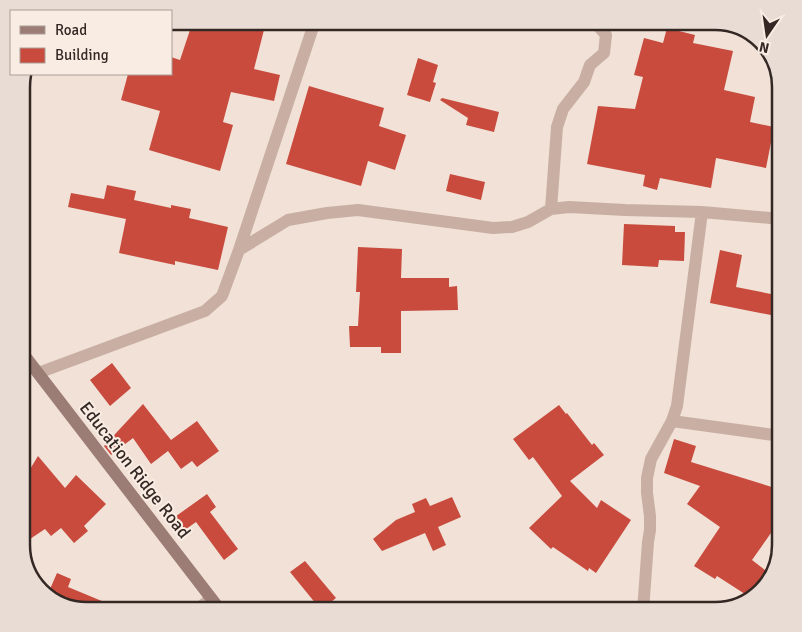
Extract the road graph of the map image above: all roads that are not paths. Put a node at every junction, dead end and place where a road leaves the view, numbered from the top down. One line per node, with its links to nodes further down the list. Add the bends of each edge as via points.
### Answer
1 (312, 30): 6 (street)
2 (602, 30): 3 (street, via 606,35 604,53 590,65 584,82 563,109 557,127)
3 (551, 209): 4 (street); 6 (street, via 528,222 493,228 358,210 327,212 288,220)
4 (702, 212): 5 (street); 9 (street, via 681,384)
5 (772, 218)
6 (239, 250): 8 (street, via 222,296 205,312)
7 (30, 363): 8 (main road, Education Ridge Road)
8 (38, 373): 11 (main road, Education Ridge Road)
9 (672, 421): 10 (street); 14 (street, via 651,459 647,478 650,530)
10 (772, 435)
11 (211, 598): 12 (street); 13 (main road, Education Ridge Road)
12 (206, 602)
13 (214, 602)
14 (644, 602)

